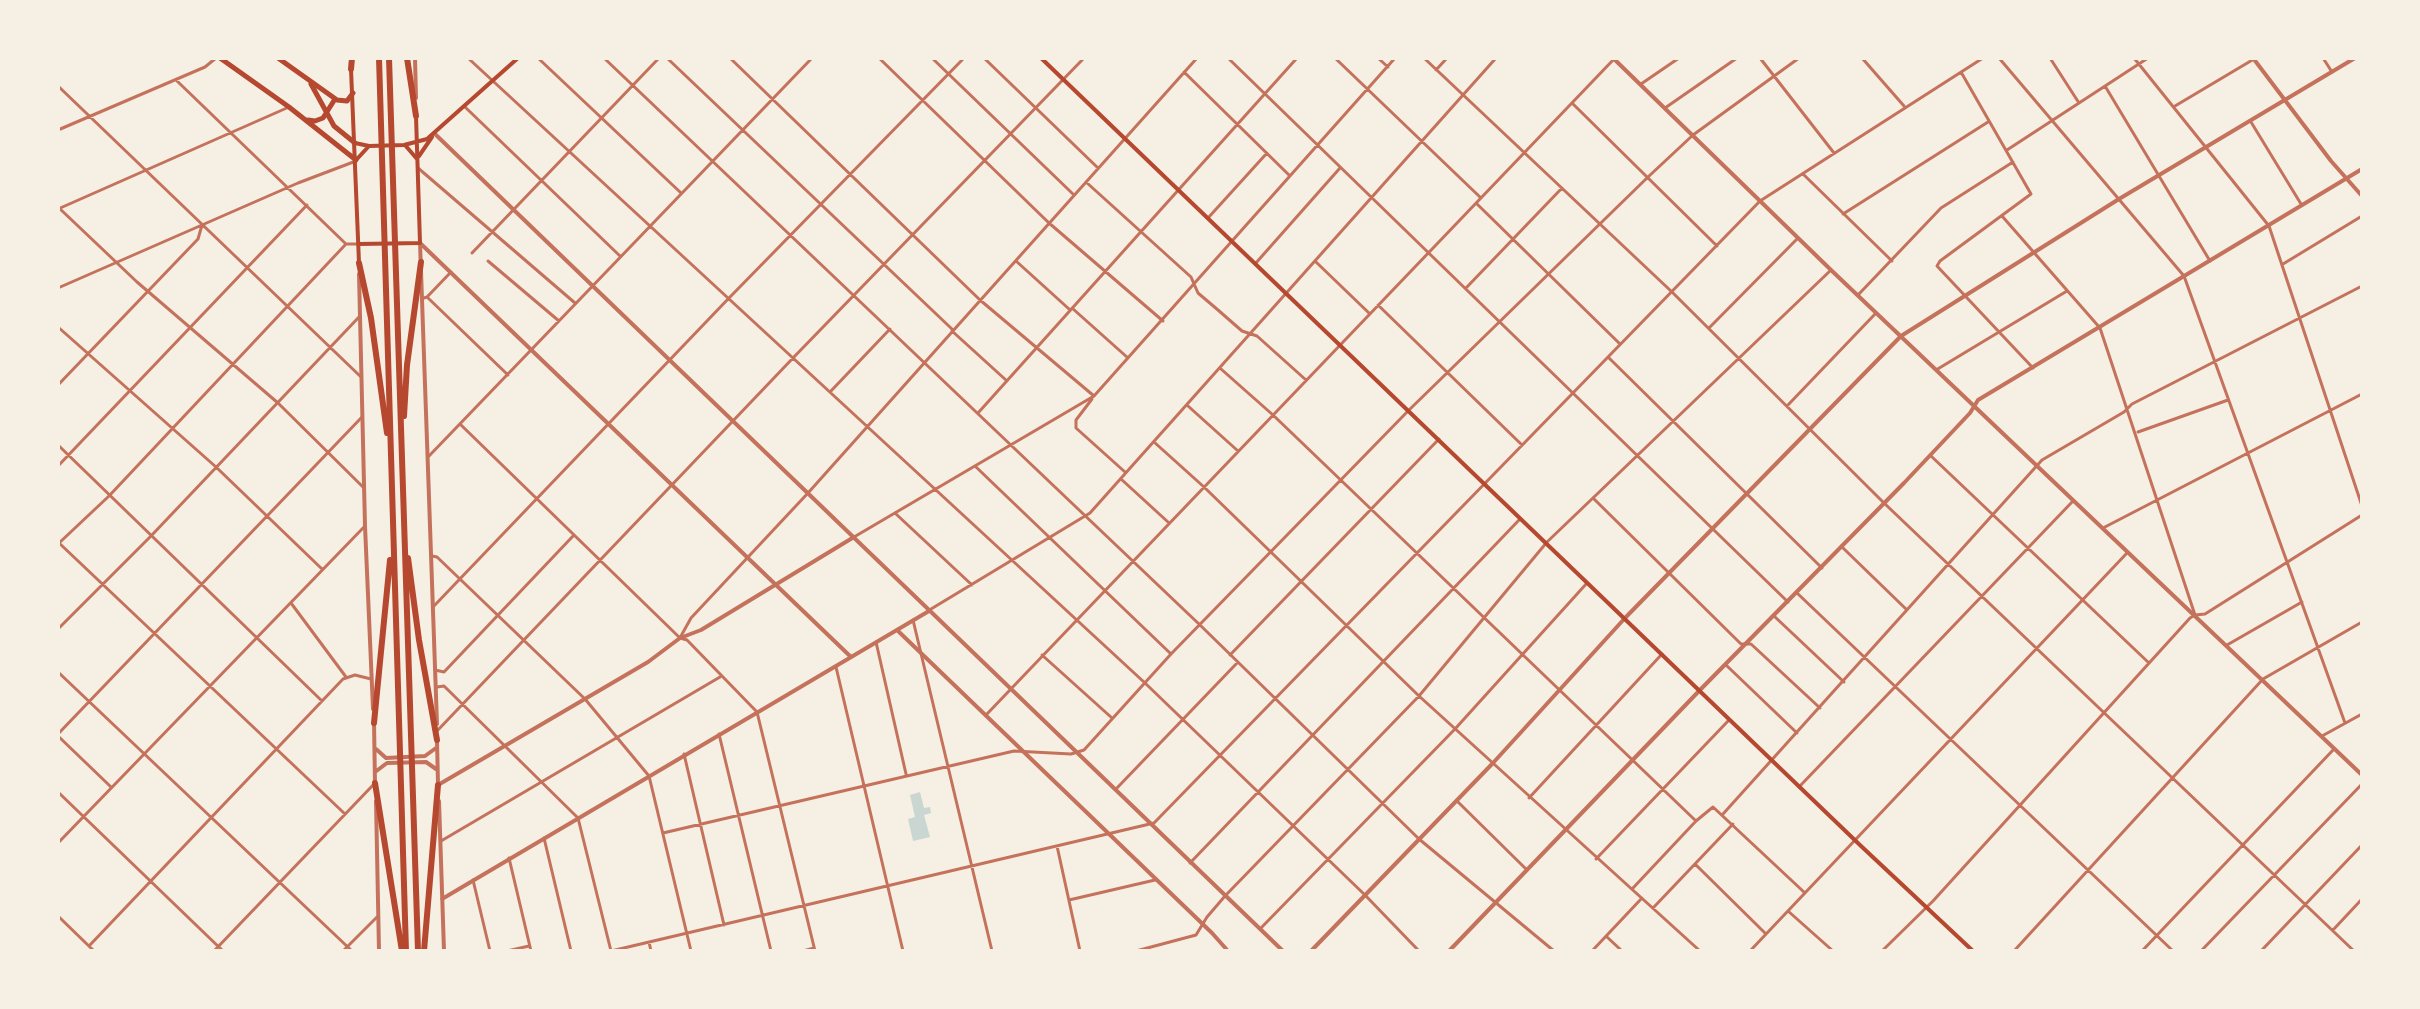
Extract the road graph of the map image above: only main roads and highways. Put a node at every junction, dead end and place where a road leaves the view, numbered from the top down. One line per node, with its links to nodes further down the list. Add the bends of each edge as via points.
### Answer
1 (218, 58): 15 (main road)
2 (278, 58): 10 (main road)
3 (351, 58): 9 (highway)
4 (379, 58): 26 (highway)
5 (389, 58): 27 (highway)
6 (407, 58): 14 (highway)
7 (518, 58): 16 (main road)
8 (1041, 58): 37 (main road)
9 (351, 69): 11 (main road)
10 (309, 80): 12 (main road); 13 (main road)
11 (353, 93): 12 (main road, via 346,101); 17 (main road)
12 (335, 99): 13 (main road)
13 (327, 114): 15 (main road); 17 (main road)
14 (416, 116): 18 (main road)
15 (306, 120): 22 (main road)
16 (435, 134): 18 (main road); 21 (main road)
17 (355, 143): 20 (main road); 22 (main road)
18 (418, 143): 19 (main road); 21 (main road)
19 (402, 145): 20 (main road); 21 (main road)
20 (371, 146): 22 (main road)
21 (418, 160): 23 (main road, via 420,243)
22 (356, 161): 23 (main road)
23 (359, 244): 25 (main road)
24 (421, 262): 27 (highway, via 407,365)
25 (359, 263): 26 (highway)
26 (391, 459): 28 (highway)
27 (402, 460): 29 (highway)
28 (393, 523): 30 (highway); 34 (highway)
29 (404, 525): 31 (highway); 35 (highway)
30 (374, 723)
31 (437, 743)
32 (375, 783): 34 (highway)
33 (438, 785): 36 (highway)
34 (404, 951)
35 (418, 951)
36 (424, 951)
37 (1973, 951)

